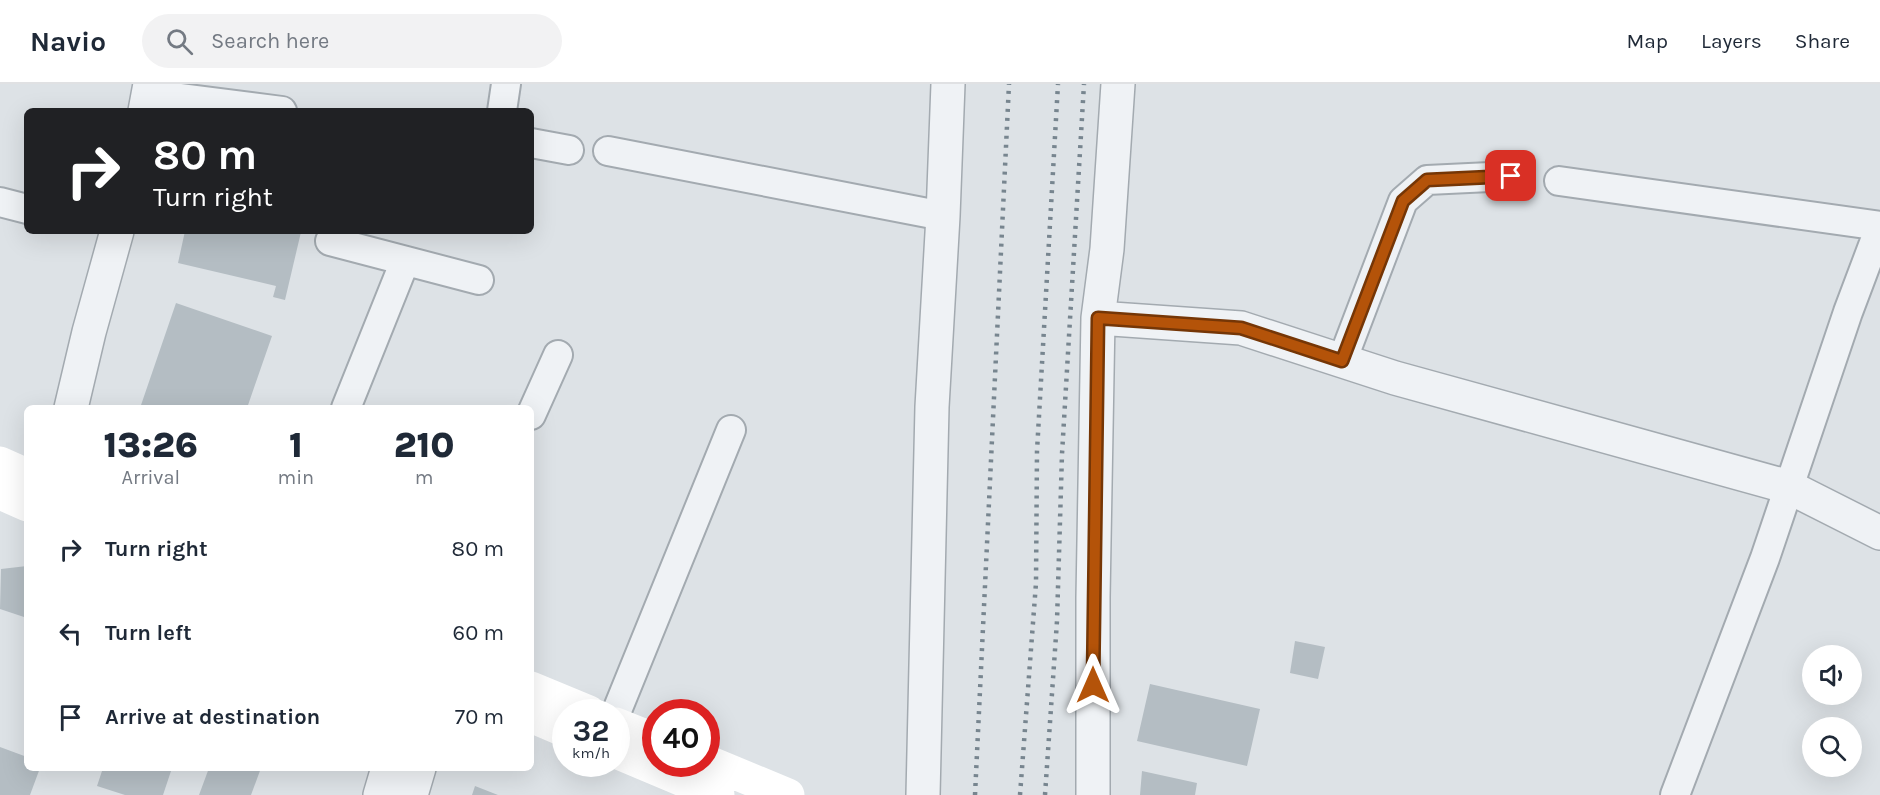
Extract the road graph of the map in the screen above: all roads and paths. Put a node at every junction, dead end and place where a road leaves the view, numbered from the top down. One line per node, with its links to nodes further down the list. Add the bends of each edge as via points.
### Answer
1 (506, 84): 6 (street)
2 (948, 84): 14 (street)
3 (1118, 84): 20 (street, via 1107,249)
4 (148, 96): 5 (street)
5 (255, 108)
6 (502, 108)
7 (534, 144): 8 (street)
8 (569, 150)
9 (608, 151): 14 (street)
10 (1511, 176): 22 (street, via 1427,180 1403,201)
11 (1559, 181): 15 (street)
12 (0, 202): 13 (street)
13 (24, 208)
14 (943, 216): 46 (street, via 932,407)
15 (1880, 227): 29 (street)
16 (114, 234): 23 (street)
17 (330, 241): 18 (street)
18 (405, 261): 19 (street); 24 (street)
19 (479, 280)
20 (1098, 318): 22 (street, via 1241,328); 47 (street)
21 (558, 355): 25 (street)
22 (1342, 361): 29 (street)
23 (72, 405)
24 (347, 405)
25 (534, 408)
26 (731, 430): 35 (street)
27 (0, 463): 28 (main road)
28 (24, 474)
29 (1789, 488): 32 (street); 48 (street)
30 (0, 493): 31 (main road)
31 (24, 504)
32 (1880, 533)
33 (534, 689): 34 (main road)
34 (558, 699)
35 (621, 699)
36 (534, 717): 37 (main road)
37 (552, 725)
38 (630, 758): 44 (main road)
39 (720, 767): 45 (main road)
40 (387, 771): 42 (street)
41 (417, 771): 43 (street)
42 (380, 795)
43 (411, 795)
44 (715, 795)
45 (788, 795)
46 (924, 795)
47 (1092, 795)
48 (1675, 795)

